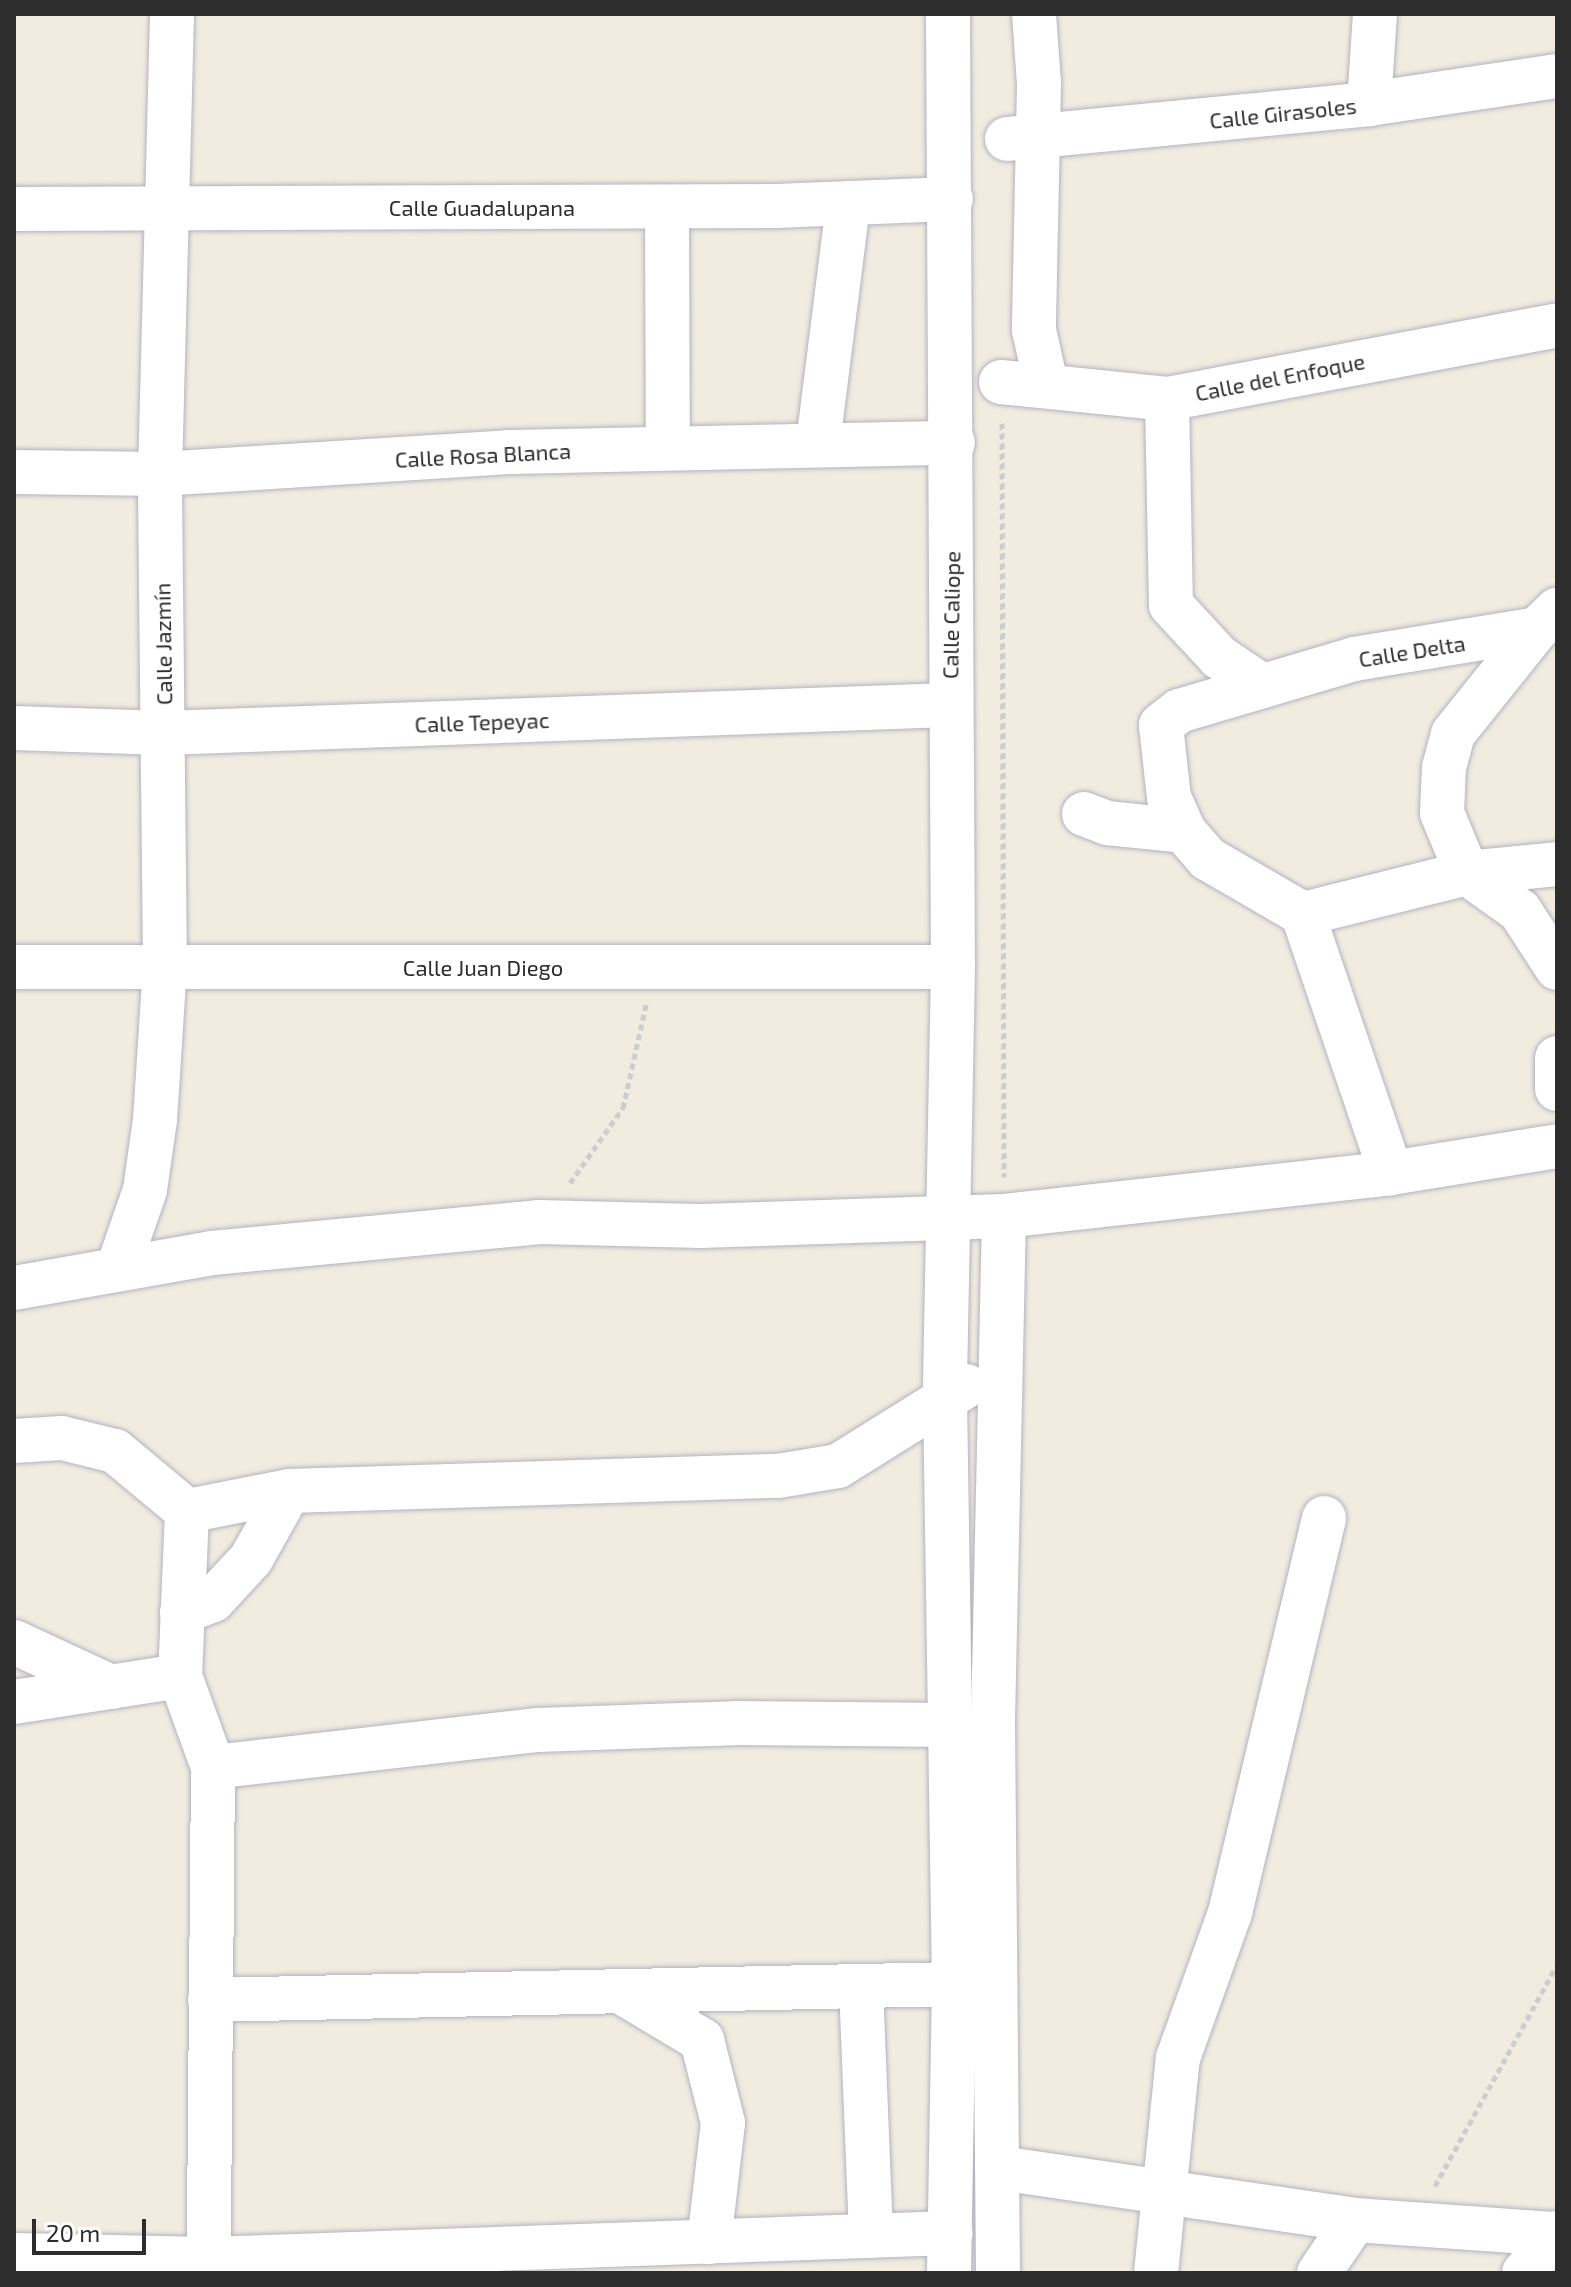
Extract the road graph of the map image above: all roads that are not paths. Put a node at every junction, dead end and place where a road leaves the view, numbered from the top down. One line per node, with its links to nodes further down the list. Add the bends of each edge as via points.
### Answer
1 (172, 14): 12 (street, Calle Jazmín)
2 (948, 14): 8 (street, Calle Caliope)
3 (1034, 14): 7 (street)
4 (1375, 14): 6 (street)
5 (1557, 76): 6 (street, Calle Girasoles)
6 (1369, 104): 7 (street, Calle Girasoles)
7 (1022, 138): 15 (street, via 1034,330)
8 (951, 199): 9 (street, Calle Guadalupana); 18 (street, Calle Caliope)
9 (848, 204): 10 (street, Calle Guadalupana); 17 (street)
10 (667, 207): 12 (street, Calle Guadalupana); 19 (street)
11 (14, 209): 12 (street, Calle Guadalupana)
12 (166, 210): 21 (street, Calle Jazmín)
13 (1557, 325): 16 (street, Calle del Enfoque)
14 (1001, 382): 15 (street, Calle del Enfoque)
15 (1046, 384): 16 (street, Calle del Enfoque)
16 (1167, 399): 23 (street, via 1171,605 1219,657)
17 (818, 443): 18 (street, Calle Rosa Blanca); 19 (street, Calle Rosa Blanca)
18 (953, 443): 24 (street, Calle Caliope)
19 (668, 448): 21 (street, Calle Rosa Blanca)
20 (14, 472): 21 (street, Calle Rosa Blanca)
21 (160, 474): 26 (street, Calle Jazmín)
22 (1547, 619): 23 (street, Calle Delta, via 1354,659); 30 (street, via 1453,734 1444,767 1442,813)
23 (1262, 686): 28 (street, Calle Delta, via 1179,711 1161,725 1169,798)
24 (950, 705): 26 (street, Calle Tepeyac); 34 (street, Calle Caliope)
25 (14, 728): 26 (street, Calle Tepeyac)
26 (164, 733): 33 (street, Calle Jazmín)
27 (1084, 814): 28 (street, via 1107,823)
28 (1184, 831): 31 (street, via 1208,859)
29 (1557, 864): 30 (street)
30 (1467, 873): 31 (street); 35 (street, via 1520,911)
31 (1303, 914): 39 (street)
32 (14, 967): 33 (street, Calle Juan Diego)
33 (165, 967): 34 (street, Calle Juan Diego); 42 (street, Calle Jazmín, via 145,1190)
34 (953, 967): 41 (street, Calle Caliope)
35 (1557, 968)
36 (1557, 1058): 37 (street)
37 (1557, 1089)
38 (1557, 1146): 39 (street)
39 (1391, 1173): 40 (street)
40 (1004, 1216): 41 (street); 44 (street)
41 (952, 1217): 42 (street, via 701,1226 538,1222 212,1253); 45 (street, Calle Caliope)
42 (118, 1268): 43 (street)
43 (14, 1288)
44 (997, 1370): 45 (street); 61 (street, via 993,1721)
45 (945, 1397): 47 (street, via 838,1466 778,1476); 55 (street, Calle Caliope)
46 (14, 1441): 48 (street, via 62,1438 115,1451)
47 (289, 1491): 48 (street); 50 (street, via 251,1559 213,1600)
48 (187, 1511): 50 (street)
49 (1324, 1518): 62 (street, via 1230,1913 1178,2058)
50 (182, 1612): 52 (street)
51 (14, 1642): 53 (street)
52 (180, 1676): 53 (street); 56 (street)
53 (111, 1687): 54 (street)
54 (14, 1702)
55 (952, 1725): 56 (street, via 734,1723 538,1730); 57 (street, Calle Caliope)
56 (213, 1767): 60 (street)
57 (954, 1984): 58 (street); 67 (street, Calle Caliope)
58 (861, 1986): 59 (street); 65 (street)
59 (620, 1991): 60 (street); 66 (street, via 702,2040 723,2123)
60 (210, 2000): 69 (street)
61 (999, 2168): 62 (street); 70 (street)
62 (1166, 2196): 63 (street); 71 (street)
63 (1355, 2220): 64 (street); 72 (street)
64 (1557, 2233): 73 (street)
65 (871, 2236): 66 (street); 67 (street)
66 (709, 2242): 69 (street)
67 (950, 2253)
68 (14, 2255): 69 (street)
69 (209, 2259)
70 (998, 2273)
71 (1156, 2273)
72 (1319, 2273)
73 (1524, 2273)

